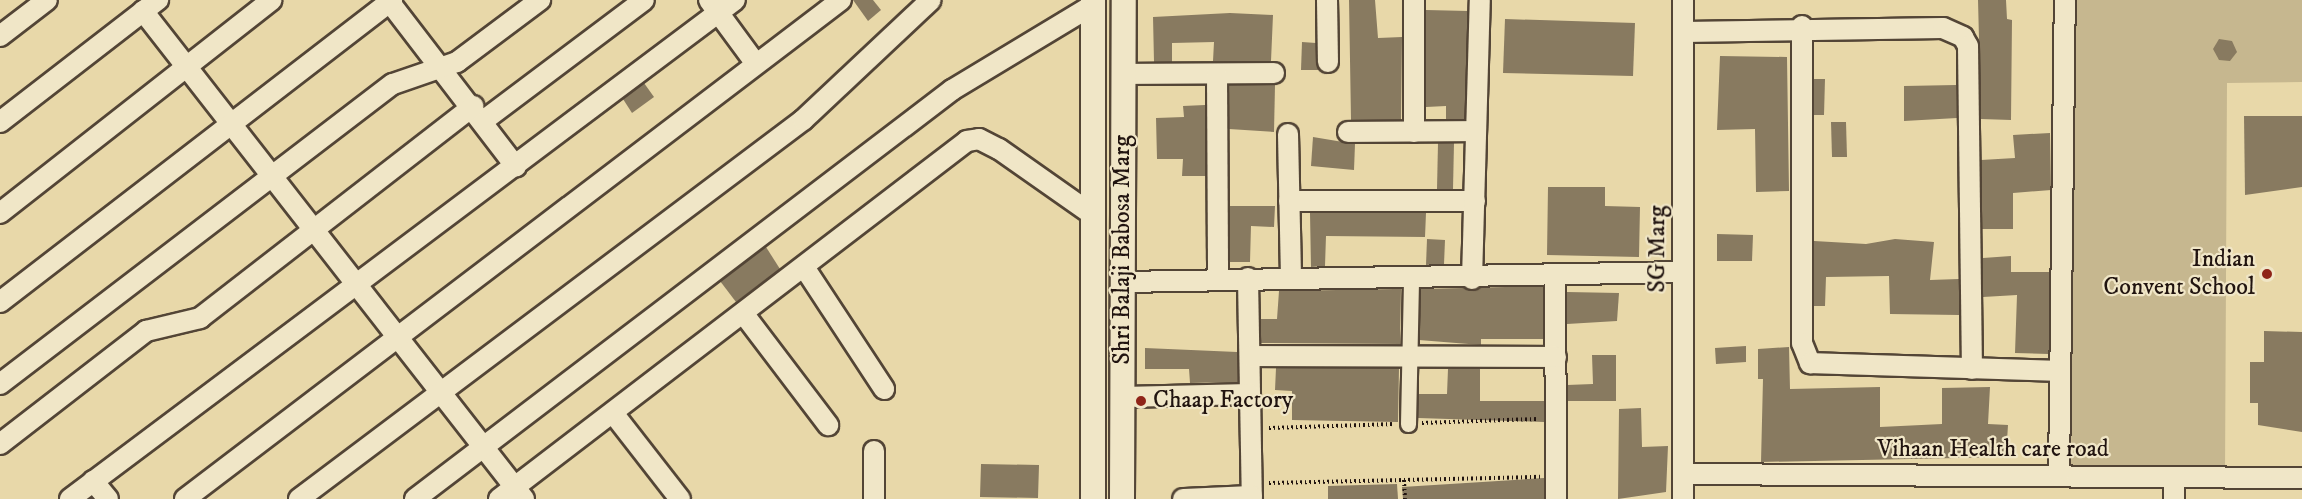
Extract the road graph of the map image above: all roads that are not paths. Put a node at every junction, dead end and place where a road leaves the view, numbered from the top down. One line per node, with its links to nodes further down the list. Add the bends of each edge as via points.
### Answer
1 (47, 0): 20 (street)
2 (272, 0): 23 (street)
3 (540, 0): 24 (street)
4 (645, 0): 28 (street)
5 (735, 0): 17 (street)
6 (841, 0): 22 (street)
7 (931, 0): 62 (street, via 803,120)
8 (1124, 0): 26 (street, Shri Balaji Babosa Marg)
9 (1327, 0): 21 (street)
10 (1414, 0): 33 (street)
11 (1480, 0): 31 (street)
12 (1683, 0): 19 (street, SG Marg)
13 (2065, 0): 59 (street)
14 (390, 1): 24 (street); 30 (street)
15 (1093, 2): 40 (street, Shri Balaji Babosa Marg); 69 (street, via 952,90)
16 (151, 6): 23 (street); 29 (street)
17 (714, 6): 22 (street); 35 (street)
18 (1802, 26): 19 (street); 58 (street, via 1943,28 1955,30 1968,46); 58 (street, via 1805,355 1818,367)
19 (1684, 32): 43 (street, SG Marg)
20 (0, 36)
21 (1328, 62)
22 (756, 64): 54 (street)
23 (188, 66): 30 (street); 39 (street)
24 (443, 68): 28 (street); 36 (street, via 393,84)
25 (1274, 73): 27 (street)
26 (1124, 74): 27 (street); 50 (street, Shri Balaji Babosa Marg)
27 (1217, 74): 44 (street)
28 (478, 114): 35 (street); 41 (street)
29 (0, 122)
30 (232, 123): 36 (street); 52 (street)
31 (1476, 131): 33 (street); 38 (street)
32 (1348, 132): 33 (street)
33 (1414, 132)
34 (1288, 134): 37 (street)
35 (516, 167): 51 (street)
36 (274, 176): 41 (street); 60 (street)
37 (1289, 201): 38 (street); 46 (street)
38 (1474, 201): 49 (street)
39 (0, 213)
40 (1093, 215): 42 (street, via 979,139 968,141); 86 (street, Shri Balaji Babosa Marg)
41 (315, 231): 51 (street); 68 (street, via 200,318 146,331)
42 (804, 267): 53 (street); 61 (street)
43 (1683, 272): 48 (street); 71 (street, SG Marg)
44 (1218, 278): 45 (street); 50 (street)
45 (1248, 278): 46 (street); 56 (street)
46 (1291, 278): 47 (street)
47 (1411, 278): 49 (street); 55 (street)
48 (1555, 278): 49 (street); 57 (street)
49 (1472, 279)
50 (1123, 282): 64 (street, Shri Balaji Babosa Marg)
51 (360, 286): 54 (street); 75 (street)
52 (0, 302)
53 (743, 313): 65 (street); 67 (street)
54 (401, 339): 62 (street); 80 (street)
55 (1407, 353): 56 (street); 57 (street); 66 (street)
56 (1250, 356): 63 (street)
57 (1557, 357): 89 (street)
58 (1972, 369): 59 (street)
59 (2060, 371): 72 (street)
60 (0, 384)
61 (884, 390)
62 (443, 392): 69 (street); 81 (street)
63 (1250, 394): 64 (street); 77 (street)
64 (1122, 397): 87 (street, Shri Balaji Babosa Marg)
65 (613, 413): 76 (street); 84 (street)
66 (1408, 424)
67 (828, 425)
68 (0, 444)
69 (485, 447): 76 (street); 82 (street)
70 (874, 451): 85 (street)
71 (1683, 474): 72 (street, Vihaan Health care road); 90 (street, SG Marg)
72 (2059, 476): 73 (street, Vihaan Health care road)
73 (2174, 477): 74 (street, Vihaan Health care road); 91 (street)
74 (2302, 478)
75 (93, 481): 78 (street); 79 (street)
76 (520, 493): 83 (street)
77 (1252, 493): 88 (street)
78 (70, 499)
79 (108, 499)
80 (185, 499)
81 (299, 499)
82 (415, 499)
83 (499, 499)
84 (680, 499)
85 (874, 499)
86 (1093, 499)
87 (1122, 499)
88 (1183, 499)
89 (1556, 499)
90 (1683, 499)
91 (2174, 499)

